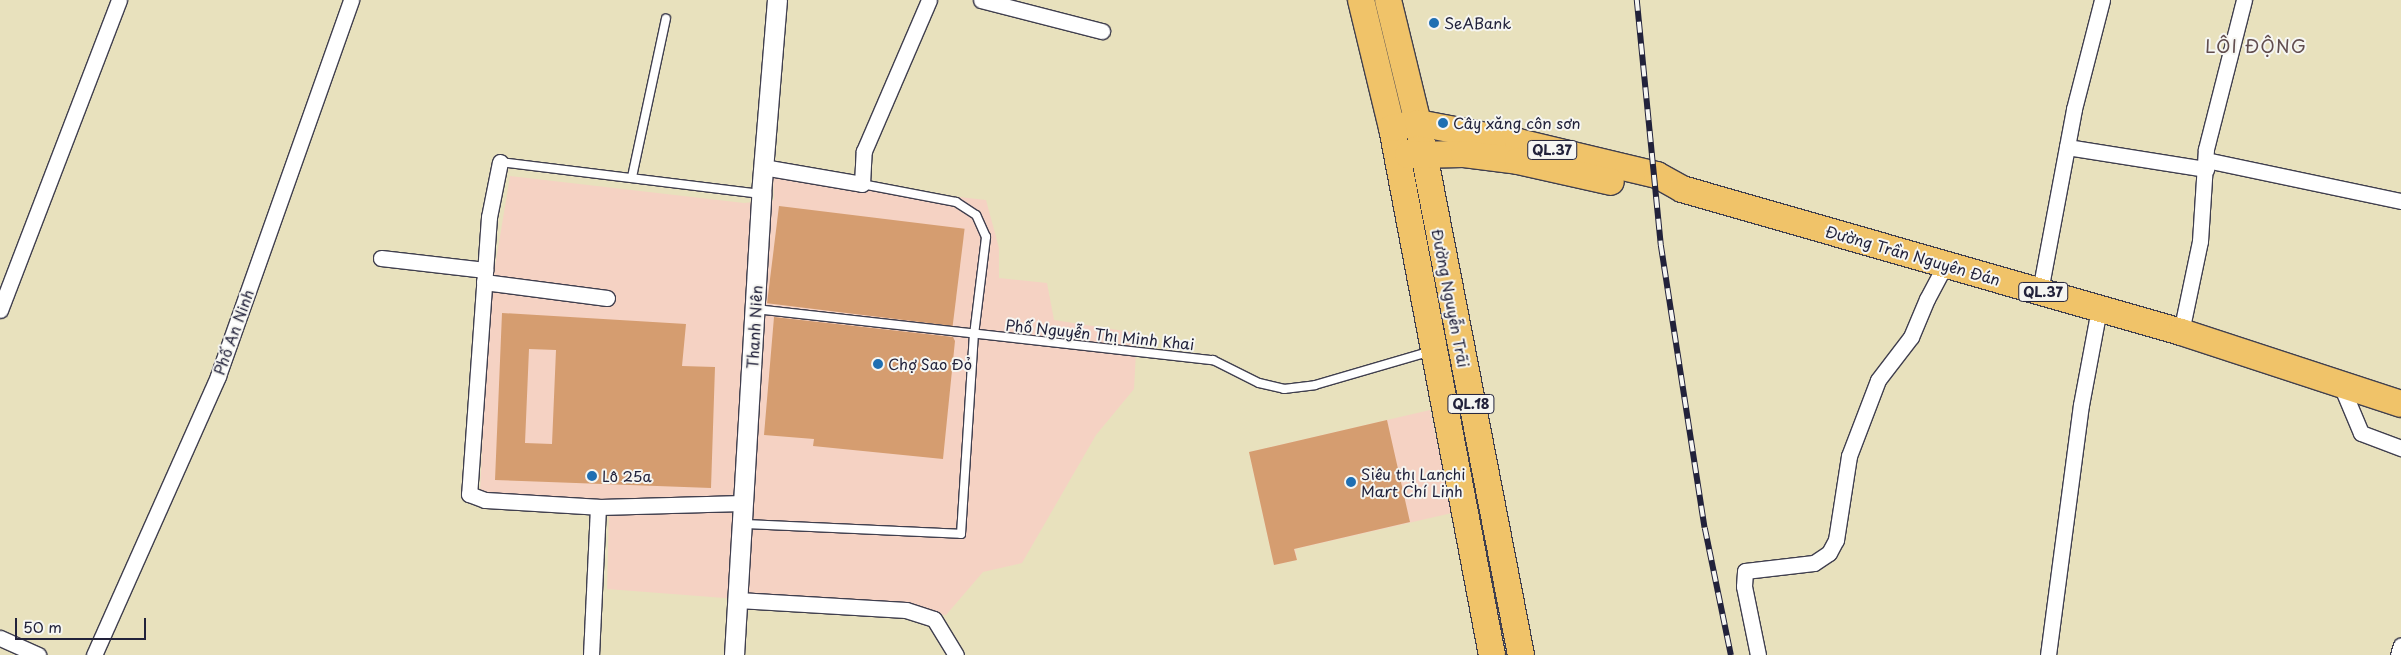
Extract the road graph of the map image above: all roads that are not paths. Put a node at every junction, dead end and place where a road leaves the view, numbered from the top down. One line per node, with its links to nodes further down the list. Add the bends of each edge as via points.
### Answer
1 (119, 0): 32 (street)
2 (351, 0): 47 (street, Phố An Ninh, via 218,376)
3 (777, 0): 19 (street, Thanh Niên)
4 (929, 0): 21 (street, via 867,143)
5 (981, 0): 11 (street)
6 (1361, 0): 13 (highway, Đường Nguyễn Trãi / QL.18)
7 (1388, 0): 12 (highway, Đường Nguyễn Trãi / QL.18)
8 (2102, 0): 14 (street)
9 (2244, 0): 18 (street, via 2226,61)
10 (666, 19): 20 (lane)
11 (1102, 31)
12 (1418, 123): 13 (highway, Đường Trần Nguyên Đán / QL.37); 15 (highway, Đường Nguyễn Trãi / QL.18); 22 (highway, Đường Trần Nguyên Đán / QL.37, via 1518,142 1657,175)
13 (1392, 128): 16 (highway, Đường Nguyễn Trãi / QL.18)
14 (2067, 147): 18 (street); 28 (street)
15 (1424, 153): 16 (highway, Đường Trần Nguyên Đán / QL.37); 22 (highway, Đường Trần Nguyên Đán / QL.37, via 1518,161 1659,193); 35 (highway, Đường Nguyễn Trãi / QL.18)
16 (1397, 156): 36 (highway, Đường Nguyễn Trãi / QL.18)
17 (500, 162): 20 (lane); 27 (street, via 489,217)
18 (2206, 165): 24 (street); 33 (street, via 2200,241)
19 (763, 167): 21 (street); 23 (street, Thanh Niên)
20 (632, 177): 23 (lane)
21 (862, 184): 34 (lane, via 956,202 976,215 986,237)
22 (1682, 189): 26 (highway, Đường Trần Nguyên Đán / QL.37)
23 (761, 194): 31 (street, Thanh Niên)
24 (2401, 201)
25 (381, 258): 27 (street)
26 (1946, 264): 28 (highway, Đường Trần Nguyên Đán / QL.37); 53 (street, via 1911,337 1878,380 1849,456 1836,540 1829,553 1814,563 1745,571 1744,586)
27 (484, 276): 29 (street); 41 (street, via 469,494 485,500)
28 (2040, 292): 30 (highway, Đường Trần Nguyên Đán / QL.37)
29 (607, 298)
30 (2100, 308): 33 (highway, Đường Trần Nguyên Đán / QL.37); 54 (street, via 2081,405)
31 (755, 309): 34 (lane, Phố Nguyễn Thị Minh Khai); 40 (street, Thanh Niên)
32 (0, 310)
33 (2181, 332): 37 (highway, Đường Trần Nguyên Đán / QL.37)
34 (974, 335): 36 (lane, Phố Nguyễn Thị Minh Khai, via 1213,360 1260,383 1284,389 1315,385); 42 (lane, via 961,534)
35 (1460, 347): 36 (highway); 52 (highway, Đường Nguyễn Trãi / QL.18)
36 (1432, 351): 51 (highway, Đường Nguyễn Trãi / QL.18)
37 (2340, 383): 38 (highway, Đường Trần Nguyên Đán / QL.37); 39 (street, via 2361,433)
38 (2401, 404)
39 (2401, 448)
40 (744, 503): 41 (street, via 686,507); 42 (street, Thanh Niên)
41 (598, 506): 48 (street)
42 (744, 524): 43 (street, Thanh Niên)
43 (738, 600): 49 (street, Thanh Niên); 50 (street, via 906,610 934,618)
44 (0, 638): 46 (street)
45 (2401, 645): 55 (street)
46 (38, 655)
47 (94, 655)
48 (591, 655)
49 (734, 655)
50 (956, 655)
51 (1492, 655)
52 (1521, 655)
53 (1758, 655)
54 (2048, 655)
55 (2398, 655)

